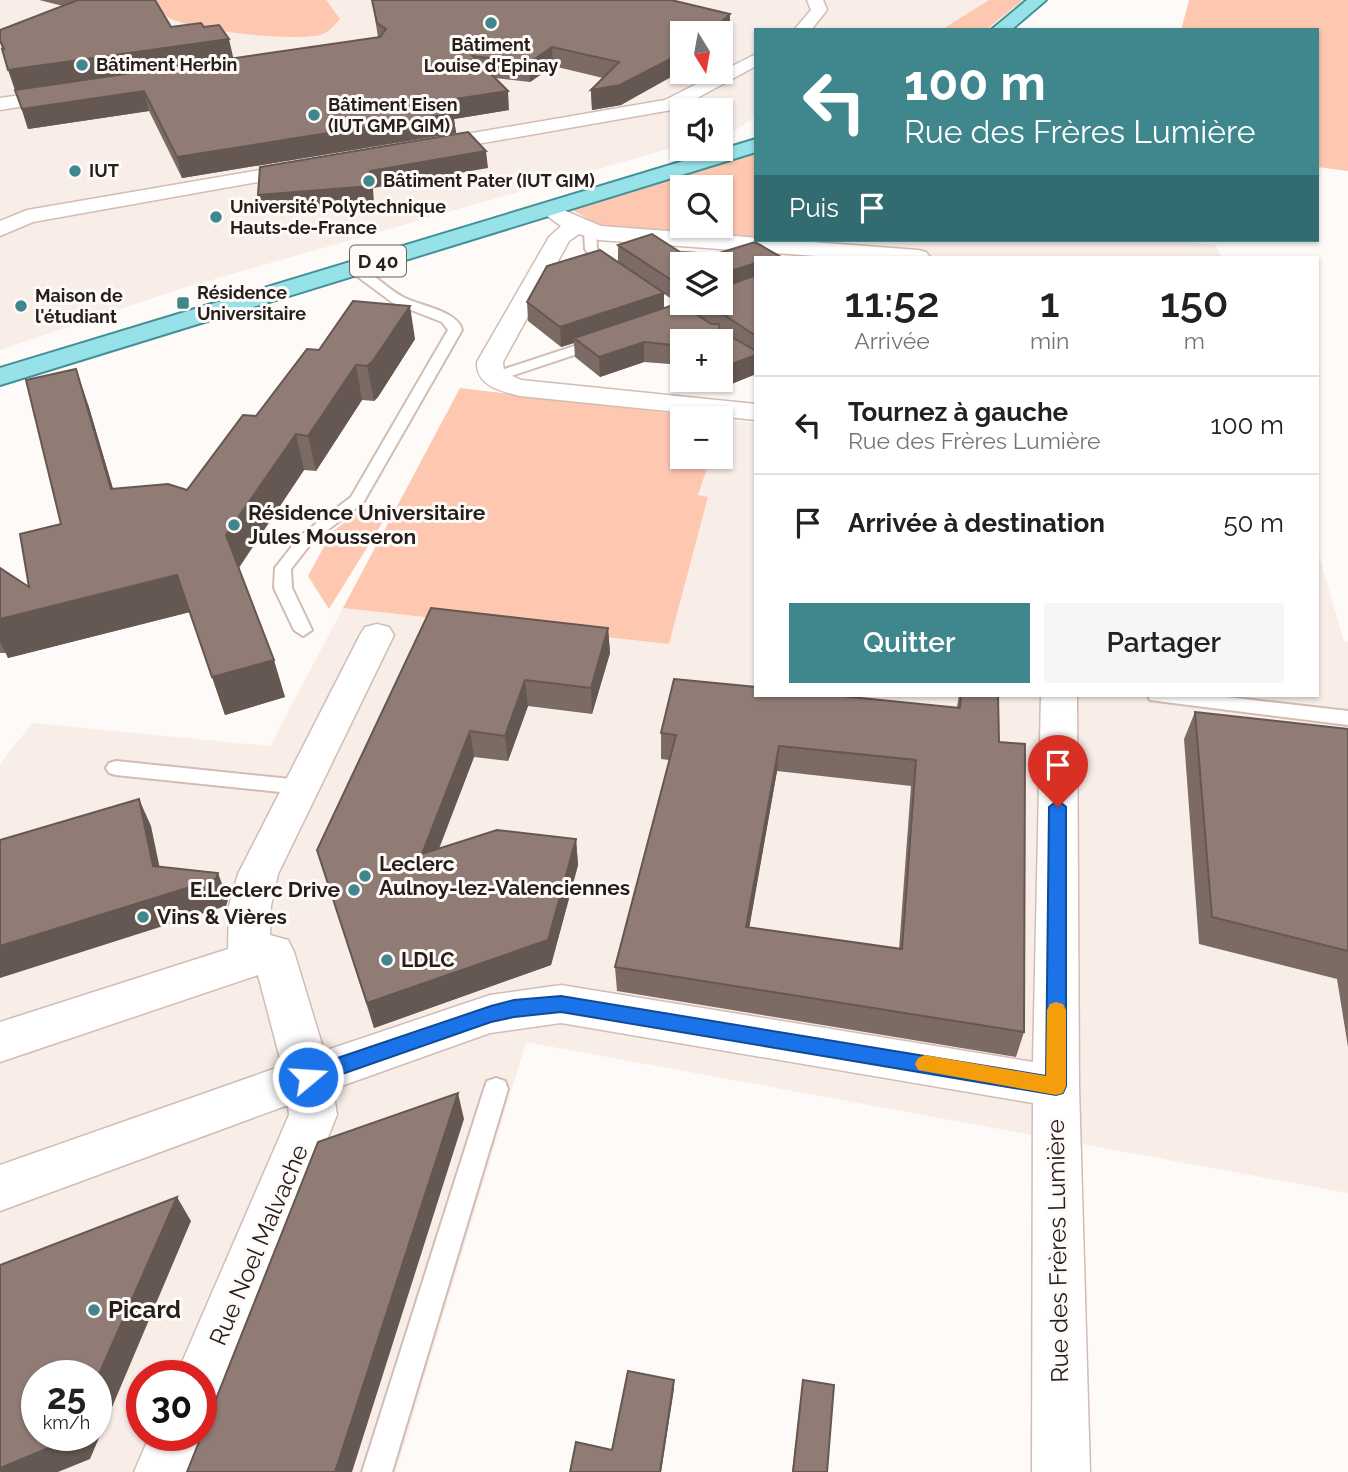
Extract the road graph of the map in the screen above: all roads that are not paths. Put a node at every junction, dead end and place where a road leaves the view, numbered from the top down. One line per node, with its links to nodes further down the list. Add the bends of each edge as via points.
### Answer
1 (801, 0): 4 (street)
2 (815, 0): 5 (street, via 819,10)
3 (1040, 0): 6 (main road); 7 (main road)
4 (786, 28)
5 (804, 28)
6 (1003, 28)
7 (1020, 28)
8 (754, 59): 14 (street, via 670,105)
9 (81, 92): 10 (street)
10 (0, 104)
11 (754, 136): 12 (main road)
12 (733, 143)
13 (754, 146): 17 (main road, D 40)
14 (400, 151)
15 (677, 161): 26 (main road, D 40)
16 (331, 163): 18 (street, via 27,217)
17 (548, 208): 19 (street); 21 (main road, D 40)
18 (0, 229)
19 (583, 229): 20 (street); 22 (lane, via 592,252); 28 (street, via 560,237 490,362)
20 (850, 256)
21 (354, 268): 27 (main road, D 40); 30 (lane, via 405,303 447,319 455,330 357,500 306,540 283,568 283,587)
22 (628, 278)
23 (677, 315): 24 (lane)
24 (656, 322)
25 (618, 335): 28 (lane)
26 (0, 368)
27 (0, 377)
28 (494, 377): 29 (street, via 520,388)
29 (754, 412)
30 (303, 630)
31 (377, 635): 36 (street)
32 (1059, 697): 40 (street, Rue des Frères Lumière)
33 (1174, 697): 34 (lane)
34 (1348, 718)
35 (116, 768): 36 (lane)
36 (300, 787): 37 (street, via 250,896)
37 (250, 959): 38 (street); 39 (street, Rue Noel Malvache, via 273,952)
38 (0, 1042)
39 (308, 1077): 40 (street, via 491,1014 561,1004); 42 (street); 43 (street, Rue Noel Malvache, via 313,1115)
40 (1056, 1086): 47 (street, Rue des Frères Lumière)
41 (496, 1089): 46 (lane)
42 (0, 1188)
43 (210, 1360)
44 (172, 1451): 45 (street)
45 (163, 1472)
46 (377, 1472)
47 (1061, 1472)

